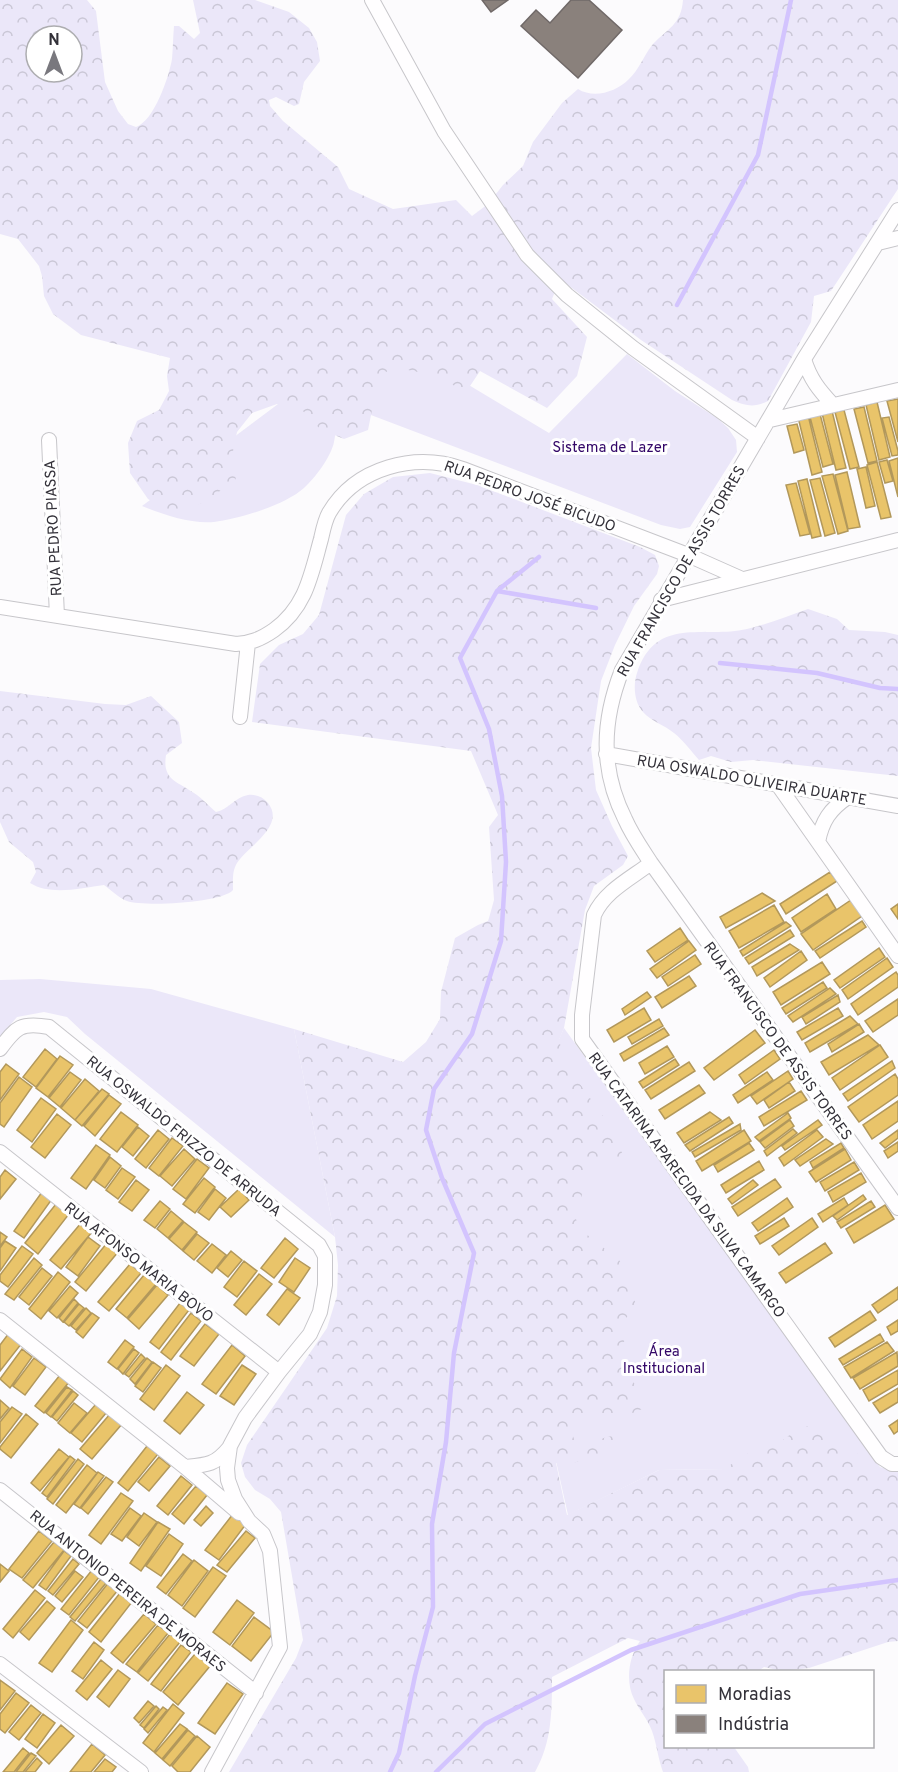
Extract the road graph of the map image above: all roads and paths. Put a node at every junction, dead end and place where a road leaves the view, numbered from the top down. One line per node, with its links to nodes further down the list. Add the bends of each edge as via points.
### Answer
1 (372, 0): 9 (street, via 444,131 527,255 567,295 633,348)
2 (898, 210): 4 (street, RUA FRANCISCO DE ASSIS TORRES)
3 (898, 238): 4 (street)
4 (878, 243): 5 (street, RUA FRANCISCO DE ASSIS TORRES)
5 (804, 359): 7 (street, via 808,374); 8 (street, RUA FRANCISCO DE ASSIS TORRES)
6 (898, 390): 7 (street)
7 (833, 405): 8 (street)
8 (770, 420): 9 (street, RUA FRANCISCO DE ASSIS TORRES)
9 (758, 438): 12 (street, RUA FRANCISCO DE ASSIS TORRES)
10 (49, 440): 16 (street, RUA PEDRO PIASSA)
11 (898, 540): 13 (street)
12 (688, 555): 13 (street, RUA PEDRO JOSÉ BICUDO); 14 (street, RUA FRANCISCO DE ASSIS TORRES); 17 (street, RUA PEDRO JOSÉ BICUDO, via 446,463 406,463 354,484 340,498 328,514 306,591 297,608 286,621)
13 (742, 579): 14 (street)
14 (661, 600): 19 (street, RUA FRANCISCO DE ASSIS TORRES, via 613,693 607,717)
15 (0, 607): 16 (street)
16 (57, 616): 17 (street)
17 (248, 643): 18 (street)
18 (240, 717)
19 (606, 754): 20 (street, RUA OSWALDO OLIVEIRA DUARTE); 24 (street, RUA FRANCISCO DE ASSIS TORRES, via 625,819)
20 (778, 785): 21 (street, RUA OSWALDO OLIVEIRA DUARTE); 23 (street)
21 (848, 797): 22 (street, RUA OSWALDO OLIVEIRA DUARTE); 23 (street, via 833,806 821,825)
22 (898, 806)
23 (818, 842): 25 (street)
24 (651, 864): 28 (street, RUA FRANCISCO DE ASSIS TORRES); 32 (street, RUA CATARINA APARECIDA DA SILVA CAMARGO, via 608,895 594,915 582,1039 881,1456)
25 (898, 956)
26 (0, 1050): 30 (street, RUA OSWALDO FRIZZO DE ARRUDA, via 12,1032 30,1024 49,1028 319,1245 326,1256 320,1312 310,1334)
27 (0, 1152): 30 (street, RUA AFONSO MARIA BOVO)
28 (898, 1208)
29 (0, 1320): 33 (street)
30 (279, 1372): 31 (street, via 245,1418)
31 (231, 1446): 33 (street, via 217,1462); 35 (street, via 228,1480)
32 (895, 1464)
33 (185, 1467): 35 (street)
34 (0, 1490): 37 (street, RUA ANTONIO PEREIRA DE MORAES)
35 (249, 1521): 37 (street, via 263,1534 270,1551 280,1647)
36 (0, 1664): 38 (street)
37 (255, 1694): 39 (street)
38 (141, 1772)
39 (212, 1772)

